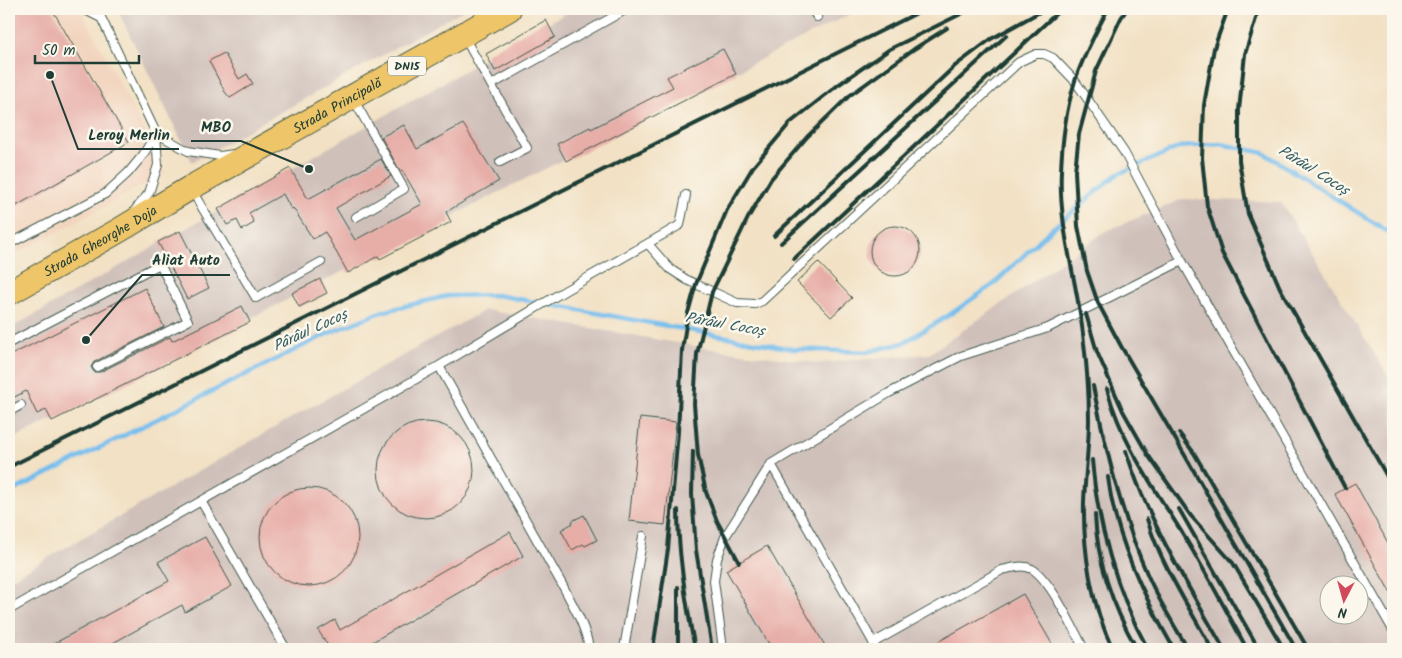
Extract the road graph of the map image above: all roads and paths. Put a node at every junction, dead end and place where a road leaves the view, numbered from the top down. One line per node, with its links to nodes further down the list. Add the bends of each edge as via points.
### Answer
1 (83, 9): 7 (lane)
2 (97, 9): 7 (lane)
3 (509, 9): 8 (main road, Strada Principală / DN15)
4 (627, 9): 9 (lane)
5 (812, 9): 6 (lane)
6 (817, 17)
7 (101, 18): 11 (lane)
8 (463, 36): 9 (lane); 10 (main road, Strada Principală / DN15)
9 (491, 85): 13 (lane, via 528,148)
10 (352, 98): 12 (main road, Strada Principală / DN15); 16 (lane, via 404,189)
11 (156, 133): 12 (lane, via 188,151 220,156); 17 (lane, via 158,165 149,193); 18 (lane, via 128,173 104,194)
12 (257, 151): 14 (main road, Strada Principală / DN15)
13 (500, 162)
14 (190, 188): 17 (main road, Strada Gheorghe Doja / DN15); 21 (lane, via 256,298)
15 (686, 195): 19 (lane, via 680,225)
16 (356, 217)
17 (118, 231): 22 (main road, Strada Gheorghe Doja / DN15)
18 (9, 244)
19 (648, 244): 20 (lane, via 670,269 687,280 738,303 762,301 1019,62 1044,54 1053,58 1075,81 1124,152); 24 (lane)
20 (1182, 261): 28 (lane, via 1048,328 961,356 889,393); 32 (lane)
21 (322, 262)
22 (13, 286)
23 (9, 342): 25 (lane, via 160,264 188,320)
24 (439, 366): 29 (lane); 35 (lane, via 564,588 579,617)
25 (97, 367)
26 (21, 404): 27 (lane)
27 (9, 415)
28 (771, 464): 33 (lane); 37 (lane, via 725,537 717,559 714,581)
29 (201, 501): 31 (lane); 34 (lane)
30 (643, 536): 36 (lane)
31 (9, 610)
32 (1393, 630)
33 (875, 646): 38 (lane, via 1002,570 1018,566 1032,569 1043,580)
34 (286, 649)
35 (589, 649)
36 (624, 649)
37 (723, 649)
38 (1084, 649)

